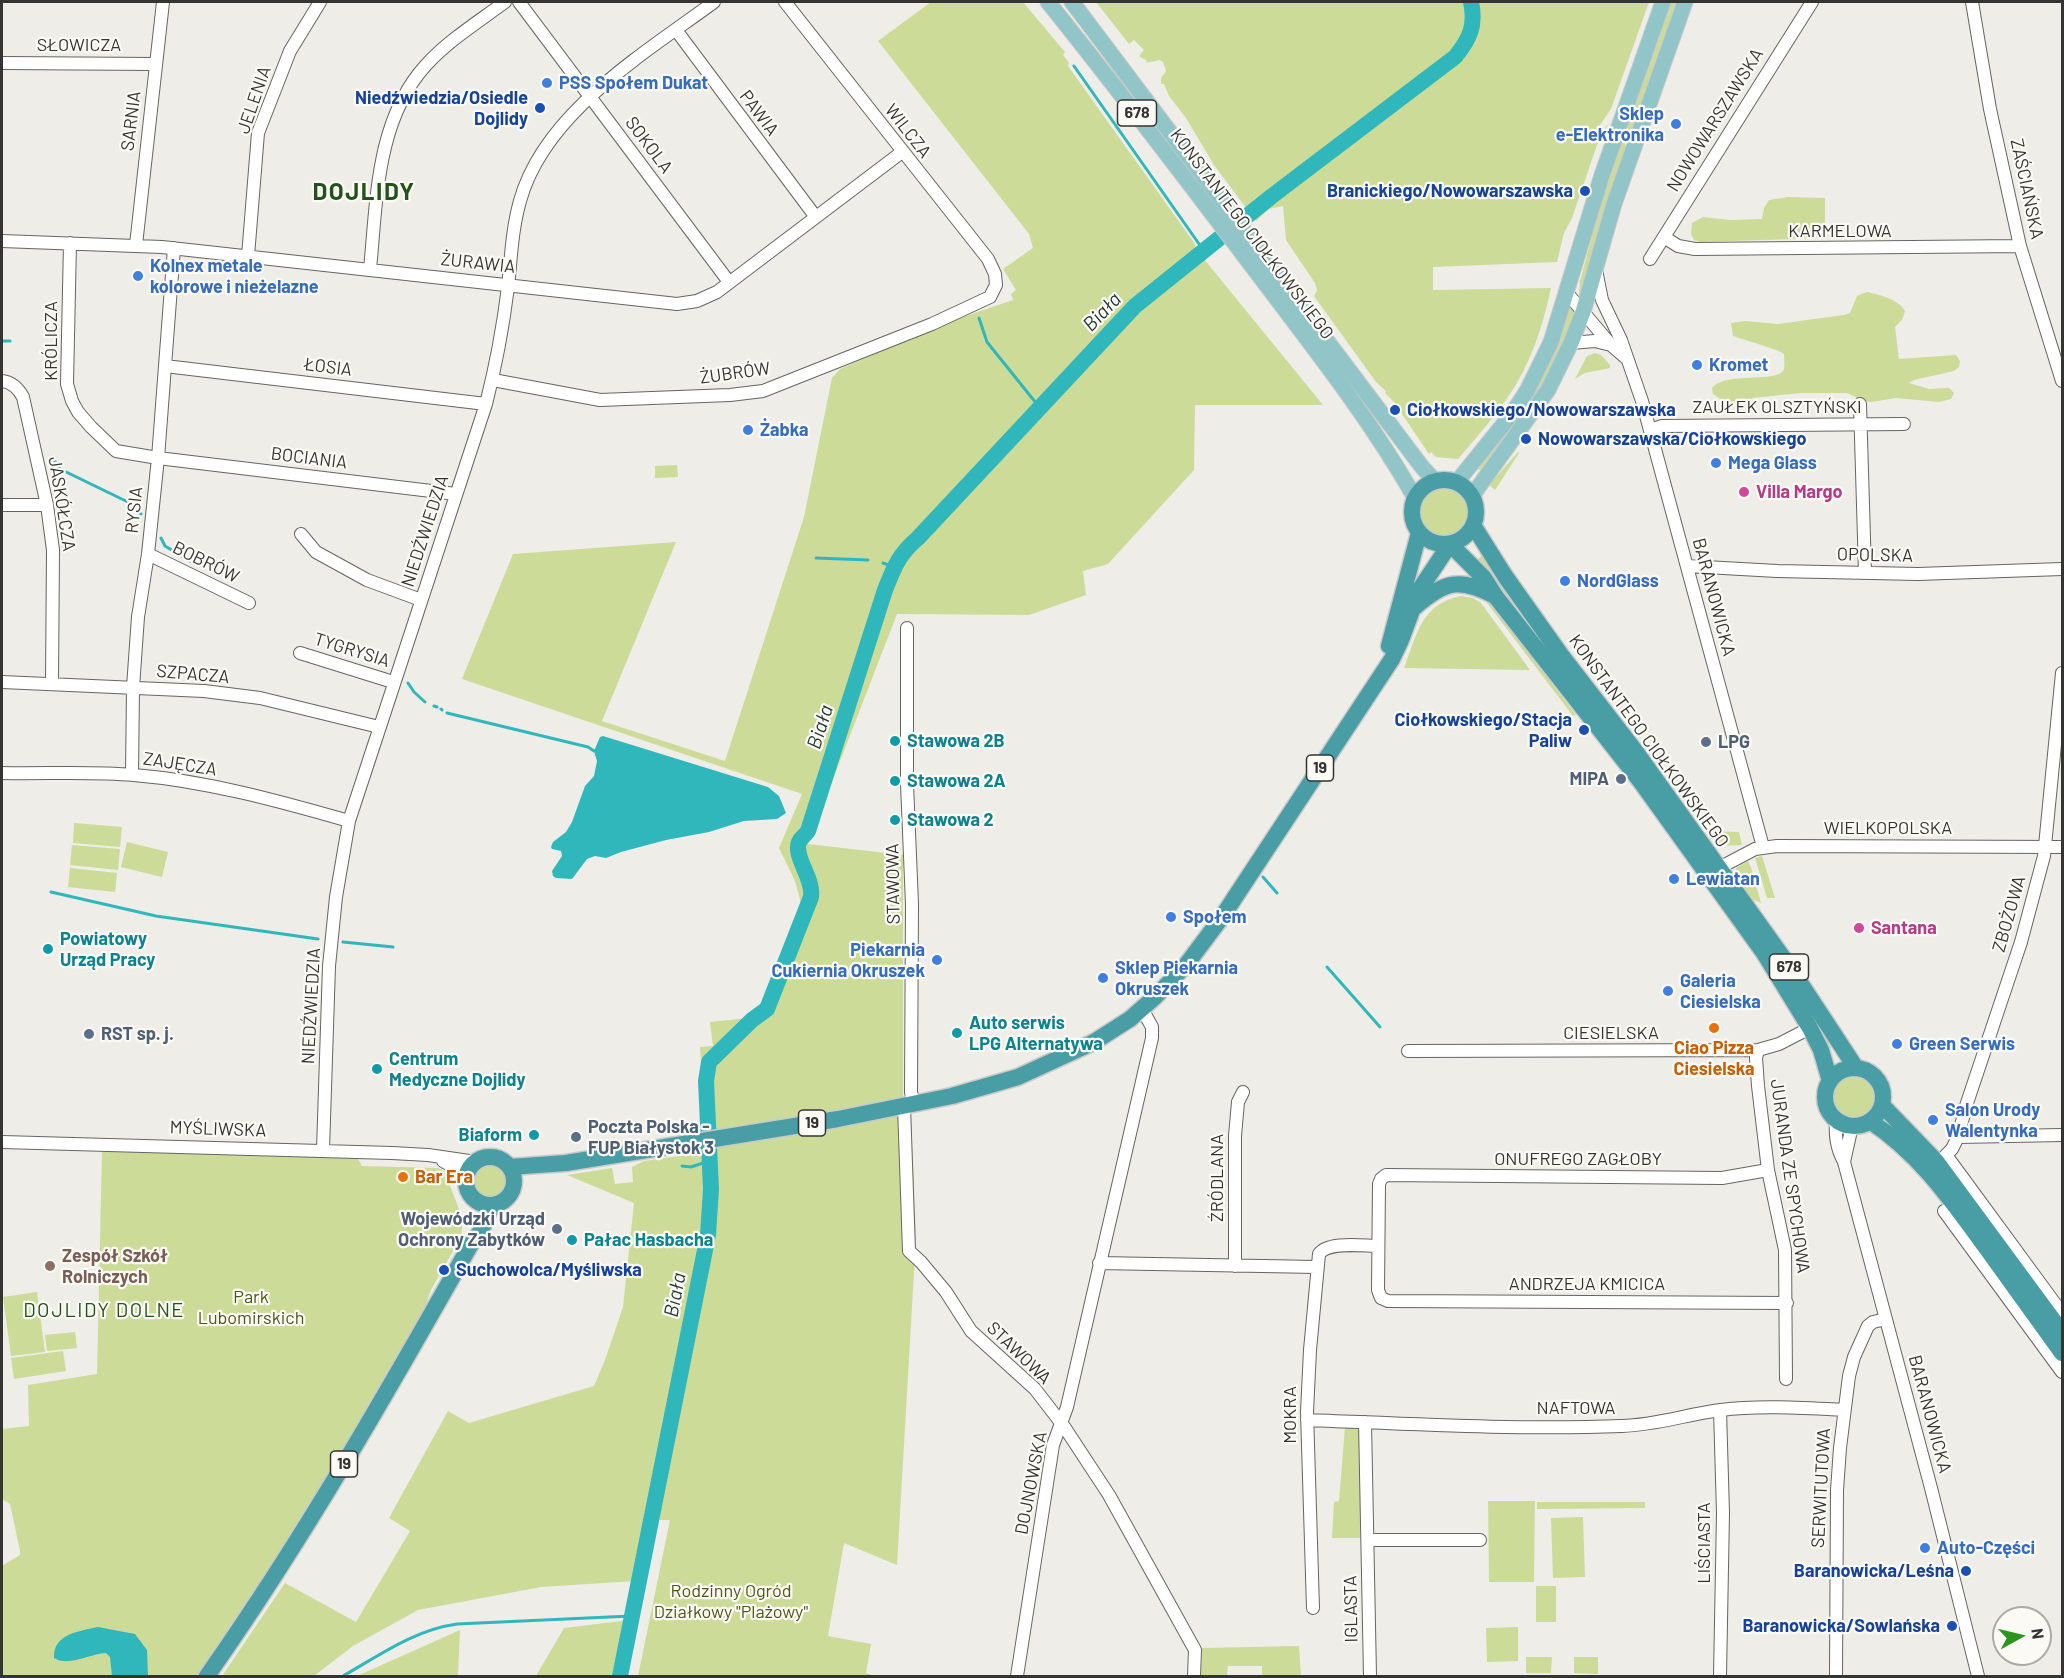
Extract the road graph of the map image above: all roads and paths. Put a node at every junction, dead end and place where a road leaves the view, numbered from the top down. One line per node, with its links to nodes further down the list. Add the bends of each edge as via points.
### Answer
1 (163, 2): 15 (street, SARNIA)
2 (320, 2): 25 (street, JELENIA, via 290,51 258,133)
3 (505, 2): 28 (street, via 445,47 411,84 398,109 380,169)
4 (519, 2): 16 (street, SOKOLA)
5 (714, 2): 13 (street, NIEDŹWIEDZIA)
6 (785, 2): 17 (street, WILCZA)
7 (1048, 2): 51 (main road, KONSTANTEGO CIOŁKOWSKIEGO / 678, via 1148,128 1379,438)
8 (1663, 2): 32 (main road, via 1583,235)
9 (1685, 2): 27 (main road)
10 (1812, 2): 19 (street, NOWOWARSZAWSKA)
11 (1972, 2): 23 (street, ZAŚCIAŃSKA)
12 (1074, 3): 47 (main road, KONSTANTEGO CIOŁKOWSKIEGO / 678)
13 (676, 30): 16 (street, NIEDŹWIEDZIA); 18 (street, PAWIA)
14 (2, 63): 15 (street, SŁOWICZA)
15 (156, 64): 22 (street, SARNIA)
16 (590, 96): 29 (street, SOKOLA); 30 (street, NIEDŹWIEDZIA, via 540,156 528,178 516,219)
17 (902, 152): 18 (street, ŻURAWIA); 31 (street, WILCZA, via 987,259)
18 (815, 216): 29 (street, ŻURAWIA)
19 (1664, 237): 23 (street, KARMELOWA, via 1678,246 1695,249); 26 (street, NOWOWARSZAWSKA)
20 (2, 241): 21 (street, ŻURAWIA)
21 (70, 243): 22 (street, ŻURAWIA); 46 (street, KRÓLICZA, via 67,384 72,401 116,450)
22 (135, 245): 24 (street, ŻURAWIA)
23 (2020, 246): 40 (street, ZAŚCIAŃSKA)
24 (174, 248): 25 (street, ŻURAWIA); 37 (street, RYSIA)
25 (248, 256): 28 (street, ŻURAWIA)
26 (1650, 259)
27 (1595, 268): 33 (main road); 36 (street, BARANOWICKA, via 1602,300)
28 (370, 269): 30 (street, ŻURAWIA)
29 (729, 282): 30 (street, ŻURAWIA, via 697,301 678,304)
30 (508, 284): 38 (street, NIEDŹWIEDZIA)
31 (996, 285): 38 (street, ŻUBRÓW, via 990,297 932,324 763,391 600,400)
32 (1568, 293): 33 (street, BARANOWICKA); 48 (main road, via 1551,342 1527,391)
33 (1583, 312): 34 (main road); 35 (street, BARANOWICKA)
34 (1571, 343): 35 (street, via 1595,341); 50 (main road, via 1548,390)
35 (1611, 345): 36 (street, BARANOWICKA)
36 (1626, 358): 45 (street, BARANOWICKA)
37 (165, 366): 41 (street, ŁOSIA); 46 (street, RYSIA)
38 (493, 380): 41 (street, NIEDŹWIEDZIA)
39 (2, 381): 53 (street, JASKÓŁCZA, via 18,388 23,397)
40 (2062, 381)
41 (486, 404): 49 (street, NIEDŹWIEDZIA)
42 (1860, 404): 44 (street)
43 (1904, 424): 44 (street, ZAUŁEK OLSZTYŃSKI)
44 (1860, 425): 45 (street, ZAUŁEK OLSZTYŃSKI, via 1742,424 1662,426); 61 (street)
45 (1650, 430): 59 (street, BARANOWICKA)
46 (158, 458): 49 (street, BOCIANIA); 58 (street, RYSIA)
47 (1435, 481): 48 (highway); 51 (highway)
48 (1456, 483): 50 (highway)
49 (456, 494): 63 (street, NIEDŹWIEDZIA)
50 (1472, 496): 54 (highway, via 1476,511)
51 (1415, 498): 55 (highway, 19, via 1412,519)
52 (2, 505): 53 (street)
53 (47, 506): 72 (street, JASKÓŁCZA, via 53,550)
54 (1473, 525): 57 (highway, 19, via 1464,537); 81 (highway, KONSTANTEGO CIOŁKOWSKIEGO / 678, via 1504,576)
55 (1419, 533): 57 (highway, via 1433,542); 69 (highway, 19)
56 (301, 534): 63 (street, via 315,552 367,580)
57 (1450, 544): 62 (highway, KONSTANTEGO CIOŁKOWSKIEGO / 678, via 1484,578); 65 (highway, 19, via 1420,589)
58 (148, 554): 64 (street, BOBRÓW); 73 (street, RYSIA)
59 (1687, 566): 61 (street, OPOLSKA); 78 (street, BARANOWICKA)
60 (2062, 569): 61 (street, OPOLSKA)
61 (1865, 572)
62 (1496, 597): 65 (highway, via 1468,584 1451,584 1437,589); 83 (highway, KONSTANTEGO CIOŁKOWSKIEGO / 678, via 1641,782 1771,963)
63 (421, 600): 71 (street, NIEDŹWIEDZIA)
64 (249, 603)
65 (1414, 608): 69 (highway, 19)
66 (907, 627): 89 (street, STAWOWA, via 912,904)
67 (300, 653): 71 (street, TYGRYSIA)
68 (2062, 673): 79 (street, ZBOŻOWA)
69 (1381, 676): 82 (highway, 19, via 1222,917 1195,954)
70 (2, 682): 72 (street, SZPACZA)
71 (393, 682): 74 (street, NIEDŹWIEDZIA)
72 (52, 683): 73 (street, SZPACZA)
73 (133, 687): 74 (street, SZPACZA, via 260,698); 76 (street, RYSIA)
74 (379, 727): 77 (street, NIEDŹWIEDZIA)
75 (2, 773): 76 (street, ZAJĘCZA)
76 (132, 775): 77 (street, ZAJĘCZA, via 224,789)
77 (349, 821): 97 (street, NIEDŹWIEDZIA, via 329,966)
78 (1763, 847): 79 (street, WIELKOPOLSKA); 81 (street, WIELKOPOLSKA)
79 (2046, 847): 80 (street, WIELKOPOLSKA); 95 (street, ZBOŻOWA)
80 (2062, 847)
81 (1719, 868): 86 (highway, KONSTANTEGO CIOŁKOWSKIEGO / 678)
82 (1142, 1009): 89 (highway, 19, via 1104,1036 1028,1073); 111 (street, DOJNOWSKA, via 1152,1027 1152,1038)
83 (1810, 1028): 84 (street, CIESIELSKA); 87 (highway, KONSTANTEGO CIOŁKOWSKIEGO / 678)
84 (1758, 1050): 85 (street, CIESIELSKA); 103 (street, JURANDA ZE SPYCHOWA)
85 (1408, 1051)
86 (1856, 1068): 87 (highway, via 1846,1069); 90 (highway, 678, via 1871,1073 1879,1082)
87 (1830, 1081): 91 (highway, 678, via 1825,1097)
88 (1243, 1092): 112 (street, ŹRÓDLANA, via 1238,1102 1235,1136)
89 (909, 1105): 101 (highway, 19); 125 (street, STAWOWA, via 909,1251 946,1293 971,1332 1035,1389)
90 (1882, 1105): 92 (highway); 117 (highway, 678, via 1936,1161)
91 (1836, 1119): 93 (highway); 100 (street, BARANOWICKA, via 1835,1135)
92 (1870, 1121): 93 (highway); 118 (highway, via 1897,1140 1932,1176)
93 (1852, 1125): 100 (street, BARANOWICKA)
94 (2062, 1136): 95 (street)
95 (1958, 1137): 115 (street, ZBOŻOWA, via 1946,1155)
96 (2, 1142): 97 (street, MYŚLIWSKA)
97 (323, 1150): 98 (street, MYŚLIWSKA)
98 (434, 1156): 99 (street, MYŚLIWSKA); 104 (street, MYŚLIWSKA, via 463,1173)
99 (476, 1162): 102 (highway, 19, via 492,1157); 104 (highway)
100 (1844, 1162): 116 (street, BARANOWICKA)
101 (566, 1163): 102 (highway, 19); 105 (highway, 19)
102 (510, 1167): 105 (highway)
103 (1768, 1170): 110 (street, ONUFREGO ZAGŁOBY, via 1722,1178 1386,1176 1379,1184); 114 (street, JURANDA ZE SPYCHOWA, via 1785,1250)
104 (466, 1179): 106 (highway)
105 (514, 1185): 107 (highway, 19, via 508,1197)
106 (477, 1201): 107 (highway); 109 (highway, 19)
107 (496, 1204): 109 (highway, 19)
108 (1944, 1211): 119 (street)
109 (471, 1244): 129 (highway, 19, via 310,1521)
110 (1378, 1246): 113 (street, via 1330,1246 1319,1254); 114 (street, ANDRZEJA KMICICA, via 1378,1294 1388,1301)
111 (1099, 1263): 112 (street); 125 (street, DOJNOWSKA)
112 (1235, 1266): 113 (street)
113 (1317, 1267): 123 (street, MOKRA)
114 (1787, 1303): 120 (street, JURANDA ZE SPYCHOWA)
115 (2062, 1313)
116 (1886, 1319): 122 (street, SERWITUTOWA, via 1868,1326 1854,1357); 135 (street, BARANOWICKA)
117 (2062, 1332)
118 (2062, 1353)
119 (2062, 1372)
120 (1786, 1379)
121 (1720, 1410): 122 (street, NAFTOWA); 124 (street, NAFTOWA, via 1623,1426); 133 (street, LIŚCIASTA)
122 (1844, 1410): 134 (street, SERWITUTOWA, via 1837,1501)
123 (1307, 1420): 124 (street, NAFTOWA); 128 (street, MOKRA)
124 (1365, 1422): 126 (street, IGLASTA)
125 (1060, 1424): 130 (street, DOJNOWSKA, via 1053,1445); 131 (street, STAWOWA, via 1109,1495 1191,1642 1195,1650)
126 (1368, 1540): 127 (street); 132 (street, IGLASTA)
127 (1480, 1540)
128 (1313, 1608)
129 (207, 1677)
130 (1017, 1677)
131 (1194, 1677)
132 (1370, 1677)
133 (1720, 1677)
134 (1836, 1677)
135 (1978, 1677)

